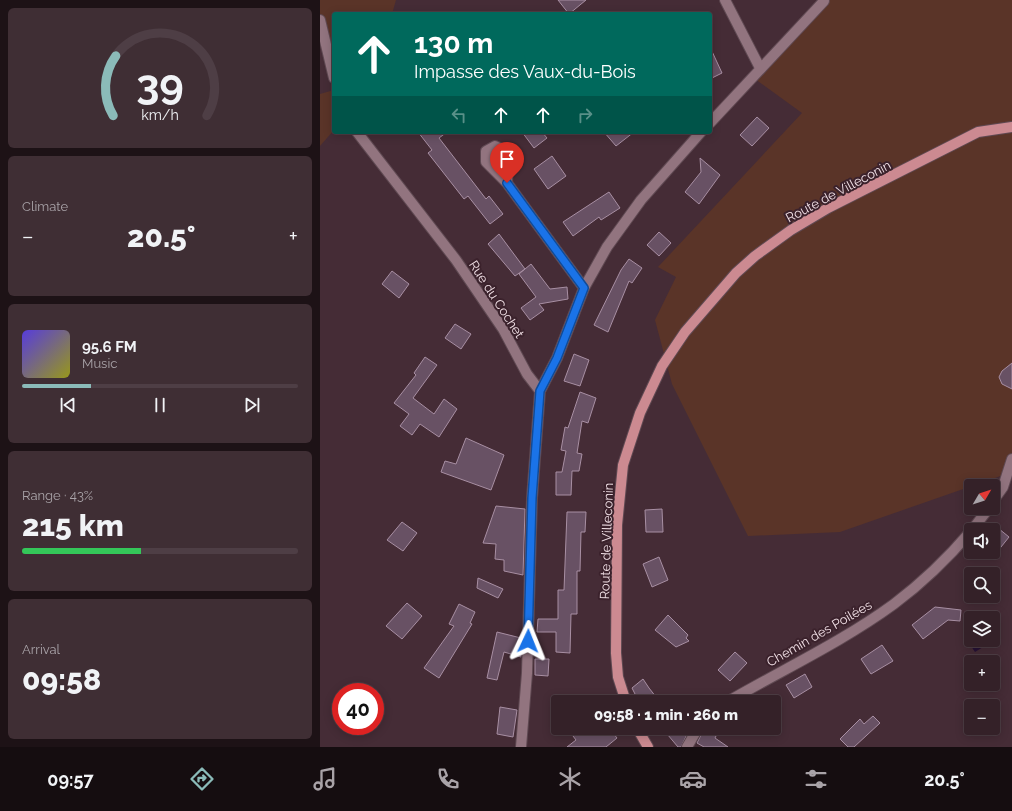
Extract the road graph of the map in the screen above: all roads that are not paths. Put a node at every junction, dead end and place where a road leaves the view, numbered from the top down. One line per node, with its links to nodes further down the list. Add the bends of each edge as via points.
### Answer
1 (725, 0): 4 (street)
2 (824, 1): 4 (street)
3 (320, 20): 5 (street)
4 (760, 68): 6 (street)
5 (332, 70)
6 (712, 121)
7 (1012, 127): 16 (main road, Route de Villeconin, via 978,132 828,208 791,230 736,273 685,332 662,366 640,413 623,465 617,525 616,653 618,677)
8 (359, 134): 12 (street, Rue du Cochet, via 456,260 503,329 527,374)
9 (700, 134): 11 (street, via 641,200 608,247)
10 (507, 183): 11 (street)
11 (584, 288): 12 (street, via 557,358)
12 (540, 391): 20 (street, via 532,498 528,673)
13 (1012, 460): 14 (street)
14 (1000, 492)
15 (964, 540): 17 (street, Chemin des Poilées, via 946,559 894,604 833,643)
16 (624, 695)
17 (739, 695)
18 (642, 735): 21 (main road)
19 (694, 735): 22 (street)
20 (521, 747)
21 (648, 747)
22 (687, 747)

